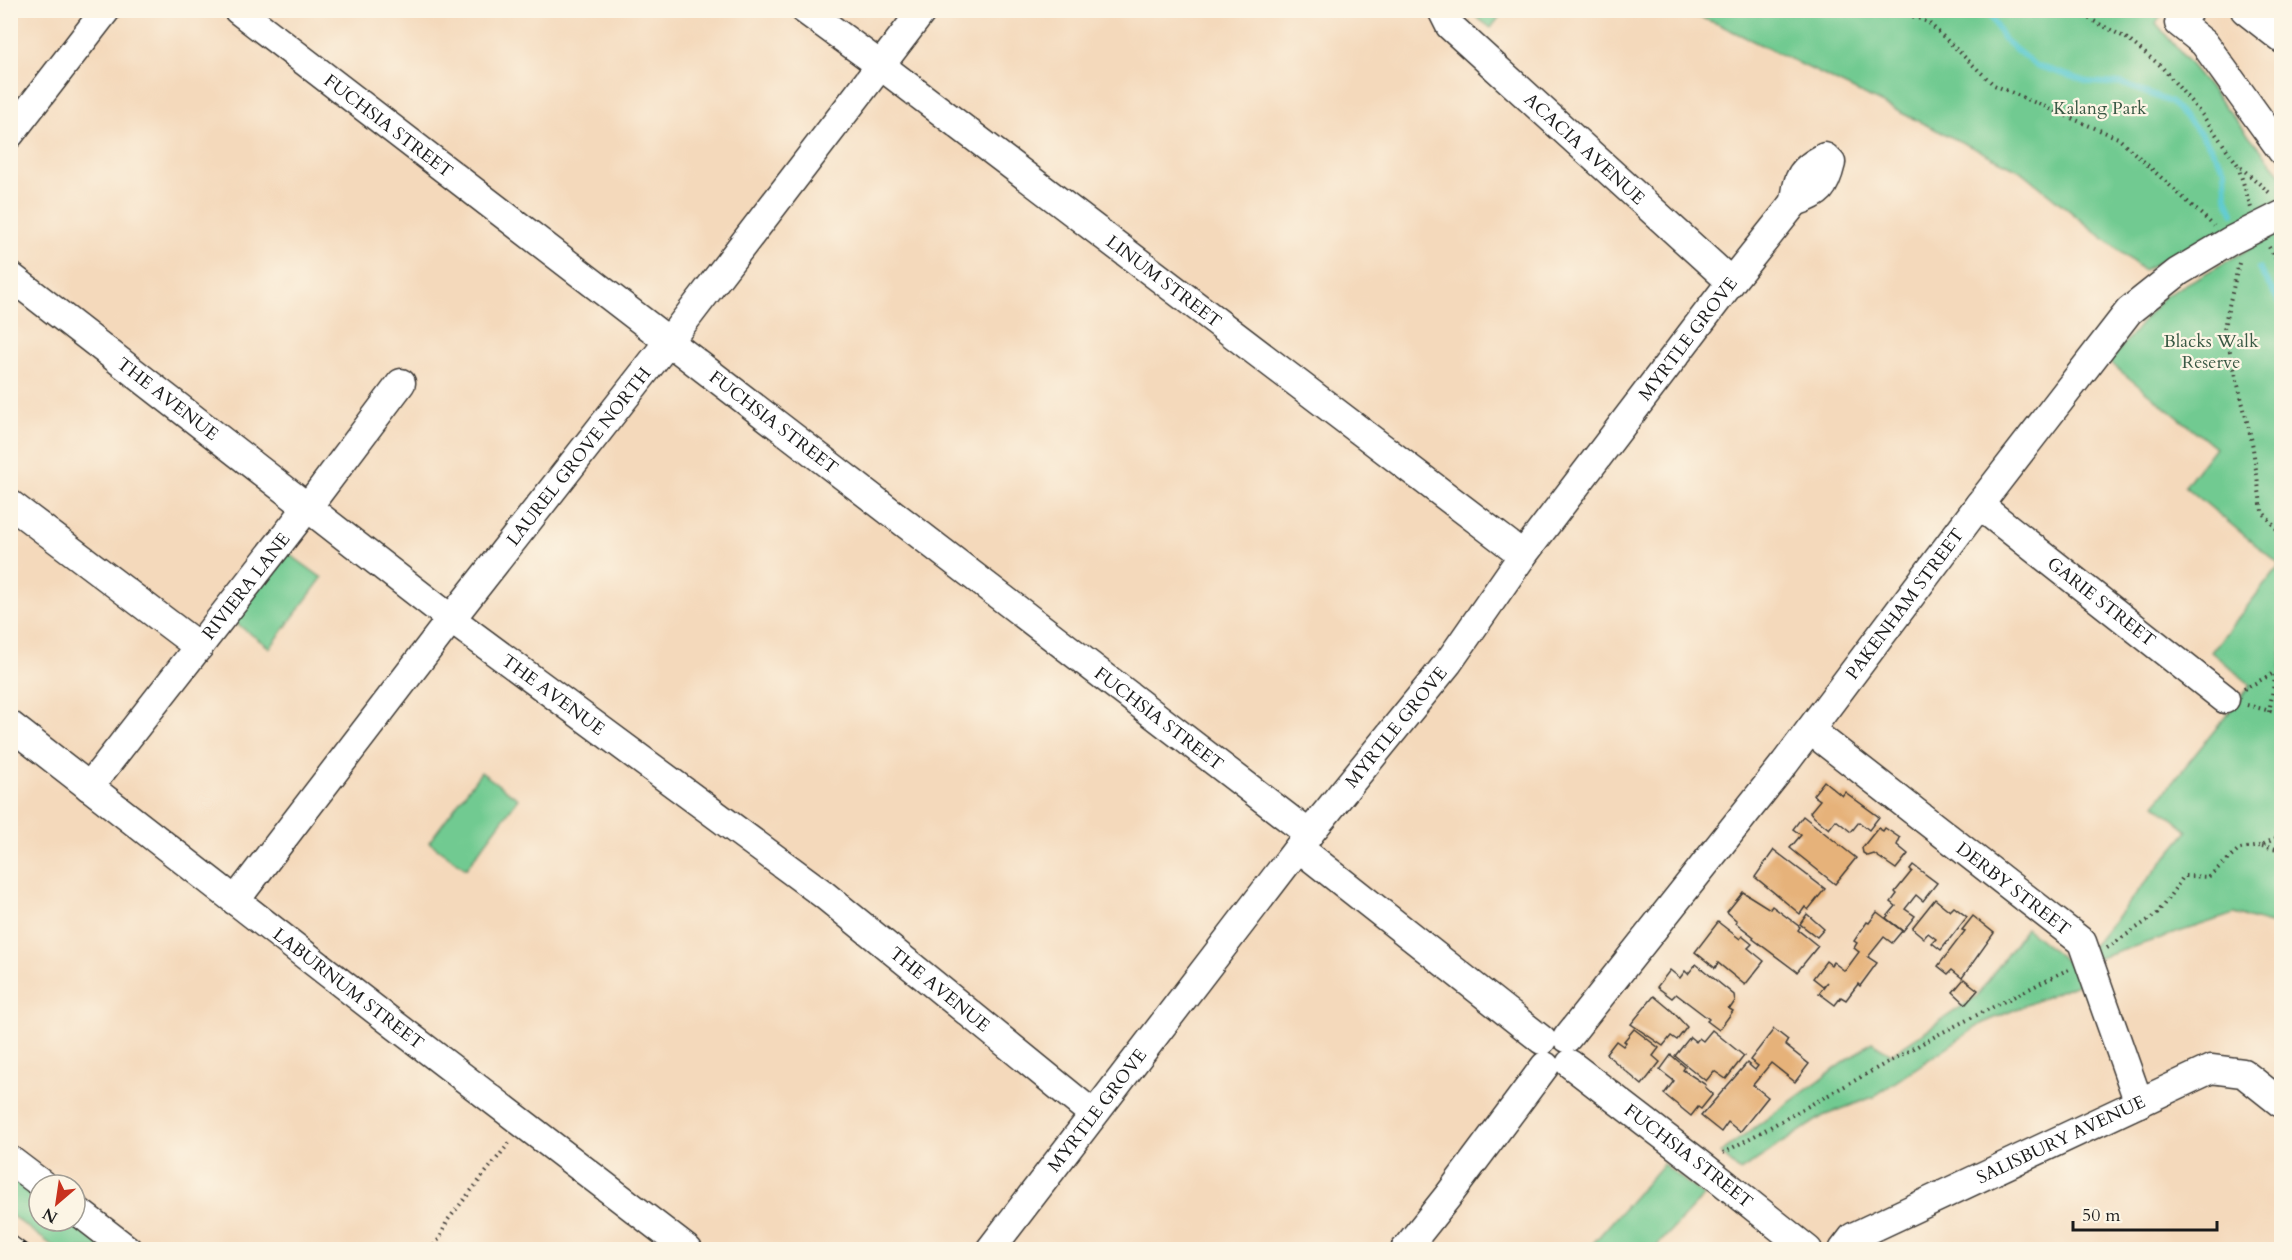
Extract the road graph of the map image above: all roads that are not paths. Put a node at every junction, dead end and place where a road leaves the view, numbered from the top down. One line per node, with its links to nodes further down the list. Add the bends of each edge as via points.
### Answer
1 (106, 10): 10 (street)
2 (238, 10): 16 (street, FUCHSIA STREET)
3 (805, 10): 9 (street, LINUM STREET)
4 (923, 10): 9 (street, LAUREL GROVE NORTH)
5 (1442, 10): 15 (street, ACACIA AVENUE, via 1450,26)
6 (2188, 10): 11 (street, via 2179,23 2204,43)
7 (2245, 10): 8 (street)
8 (2282, 39)
9 (880, 65): 16 (street, LAUREL GROVE NORTH); 21 (street, LINUM STREET)
10 (10, 134)
11 (2282, 151)
12 (1795, 202): 15 (street, MYRTLE GROVE)
13 (2277, 205): 19 (street, PAKENHAM STREET, via 2129,310)
14 (10, 276): 20 (street, THE AVENUE)
15 (1731, 282): 21 (street, MYRTLE GROVE)
16 (669, 340): 22 (street, LAUREL GROVE NORTH); 28 (street, FUCHSIA STREET)
17 (401, 383): 20 (street, RIVIERA LANE)
18 (10, 504): 23 (street)
19 (1979, 505): 24 (street, GARIE STREET); 26 (street, PAKENHAM STREET)
20 (307, 508): 22 (street, THE AVENUE); 23 (street, RIVIERA LANE)
21 (1523, 555): 28 (street, MYRTLE GROVE, via 1448,663)
22 (451, 619): 29 (street, LAUREL GROVE NORTH); 33 (street, THE AVENUE, via 823,894)
23 (199, 646): 27 (street, RIVIERA LANE)
24 (2225, 699)
25 (10, 725): 27 (street, LABURNUM STREET)
26 (1810, 730): 30 (street, PAKENHAM STREET); 31 (street, DERBY STREET, via 2082,942)
27 (89, 787): 29 (street, LABURNUM STREET)
28 (1304, 841): 30 (street, FUCHSIA STREET); 33 (street, MYRTLE GROVE)
29 (235, 901): 38 (street, LABURNUM STREET)
30 (1556, 1052): 40 (street, PAKENHAM STREET); 41 (street, FUCHSIA STREET)
31 (2139, 1102): 32 (street, SALISBURY AVENUE, via 2211,1069 2243,1073); 42 (street, SALISBURY AVENUE, via 1852,1237)
32 (2282, 1104)
33 (1093, 1114): 39 (street, MYRTLE GROVE)
34 (10, 1160): 35 (street)
35 (27, 1173)
36 (87, 1218): 37 (street)
37 (128, 1250)
38 (688, 1250)
39 (990, 1250)
40 (1405, 1250)
41 (1808, 1250)
42 (1843, 1250)

